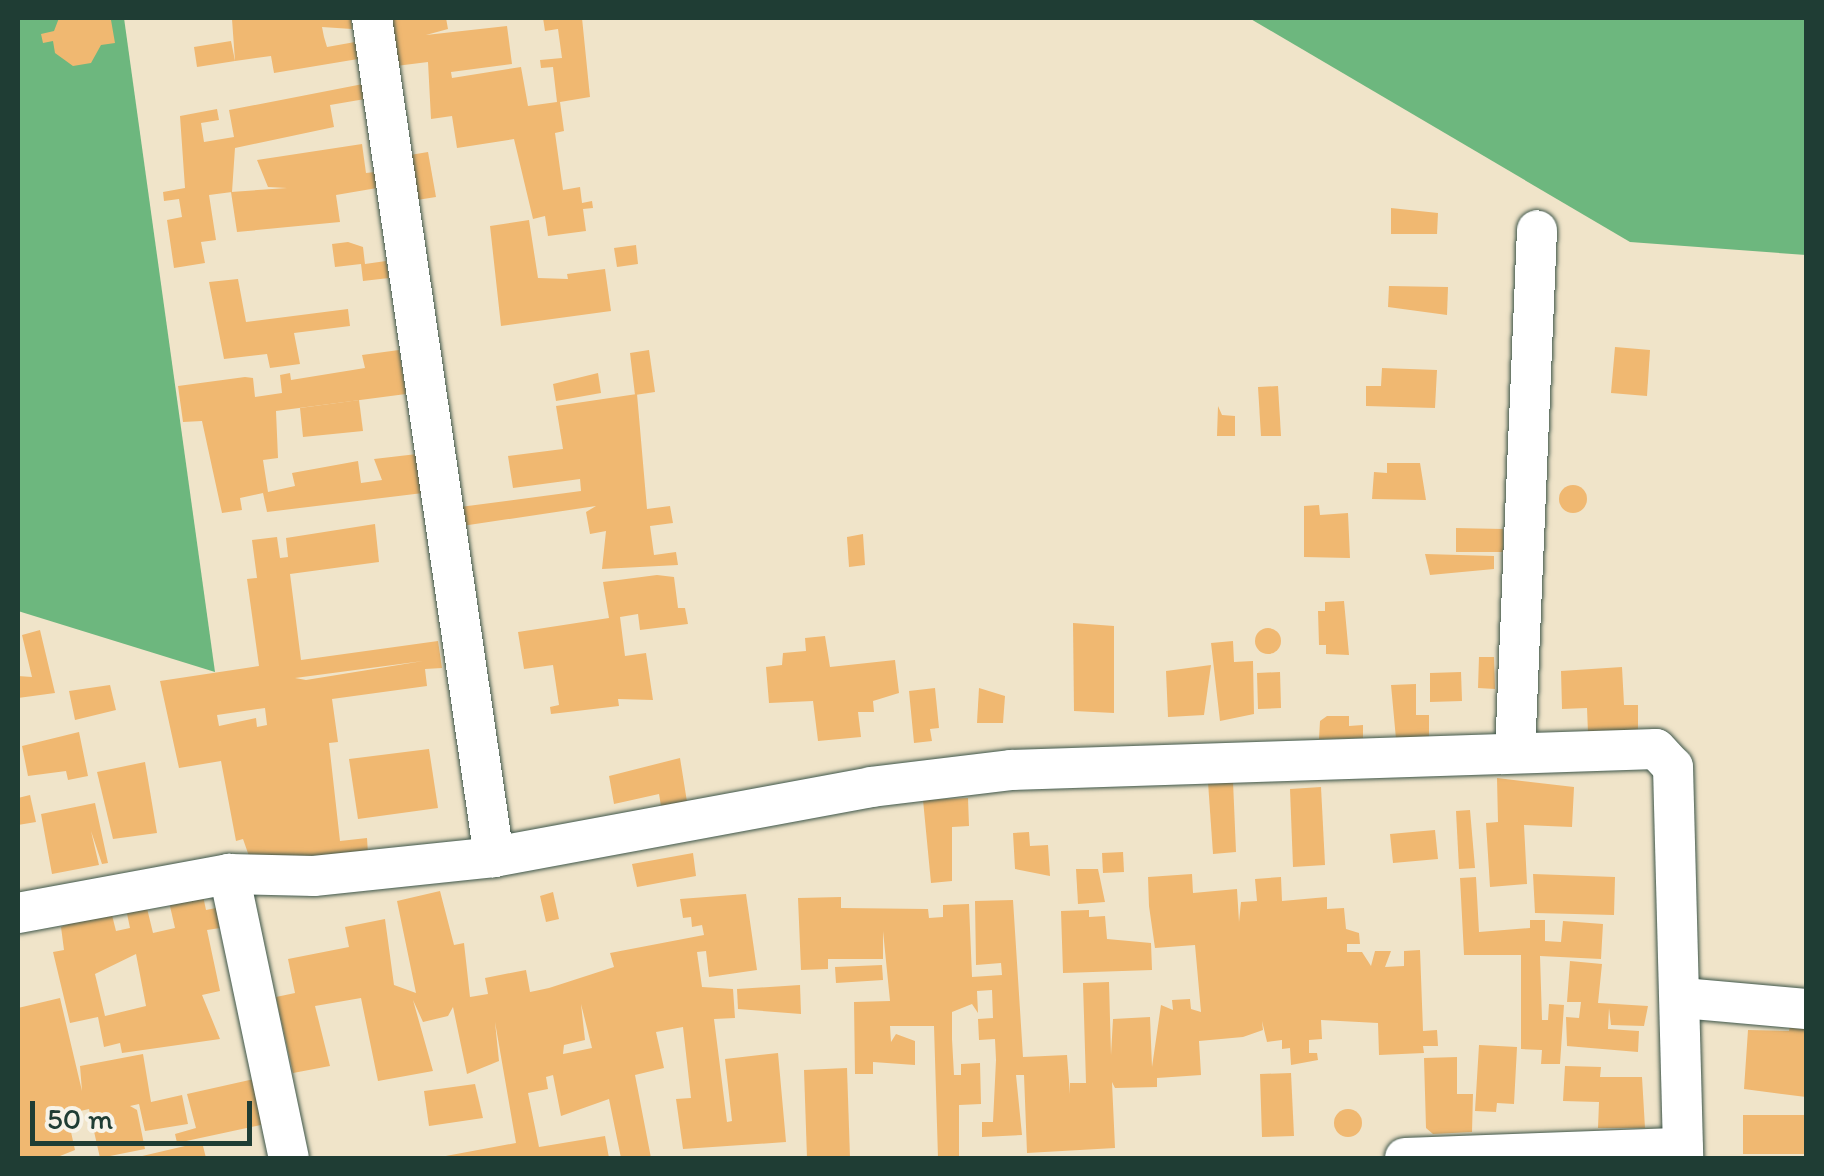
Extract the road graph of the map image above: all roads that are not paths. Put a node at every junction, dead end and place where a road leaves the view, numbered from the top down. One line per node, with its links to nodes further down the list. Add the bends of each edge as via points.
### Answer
1 (372, 18): 4 (street)
2 (1538, 230): 3 (street)
3 (1515, 752): 4 (street, via 972,774); 7 (street, via 1656,749 1669,758)
4 (494, 858): 5 (street, via 314,876)
5 (229, 874): 6 (street); 10 (street)
6 (18, 913)
7 (1683, 998): 8 (street); 9 (street)
8 (1806, 1009)
9 (1683, 1153): 11 (street)
10 (289, 1158)
11 (1405, 1158)

